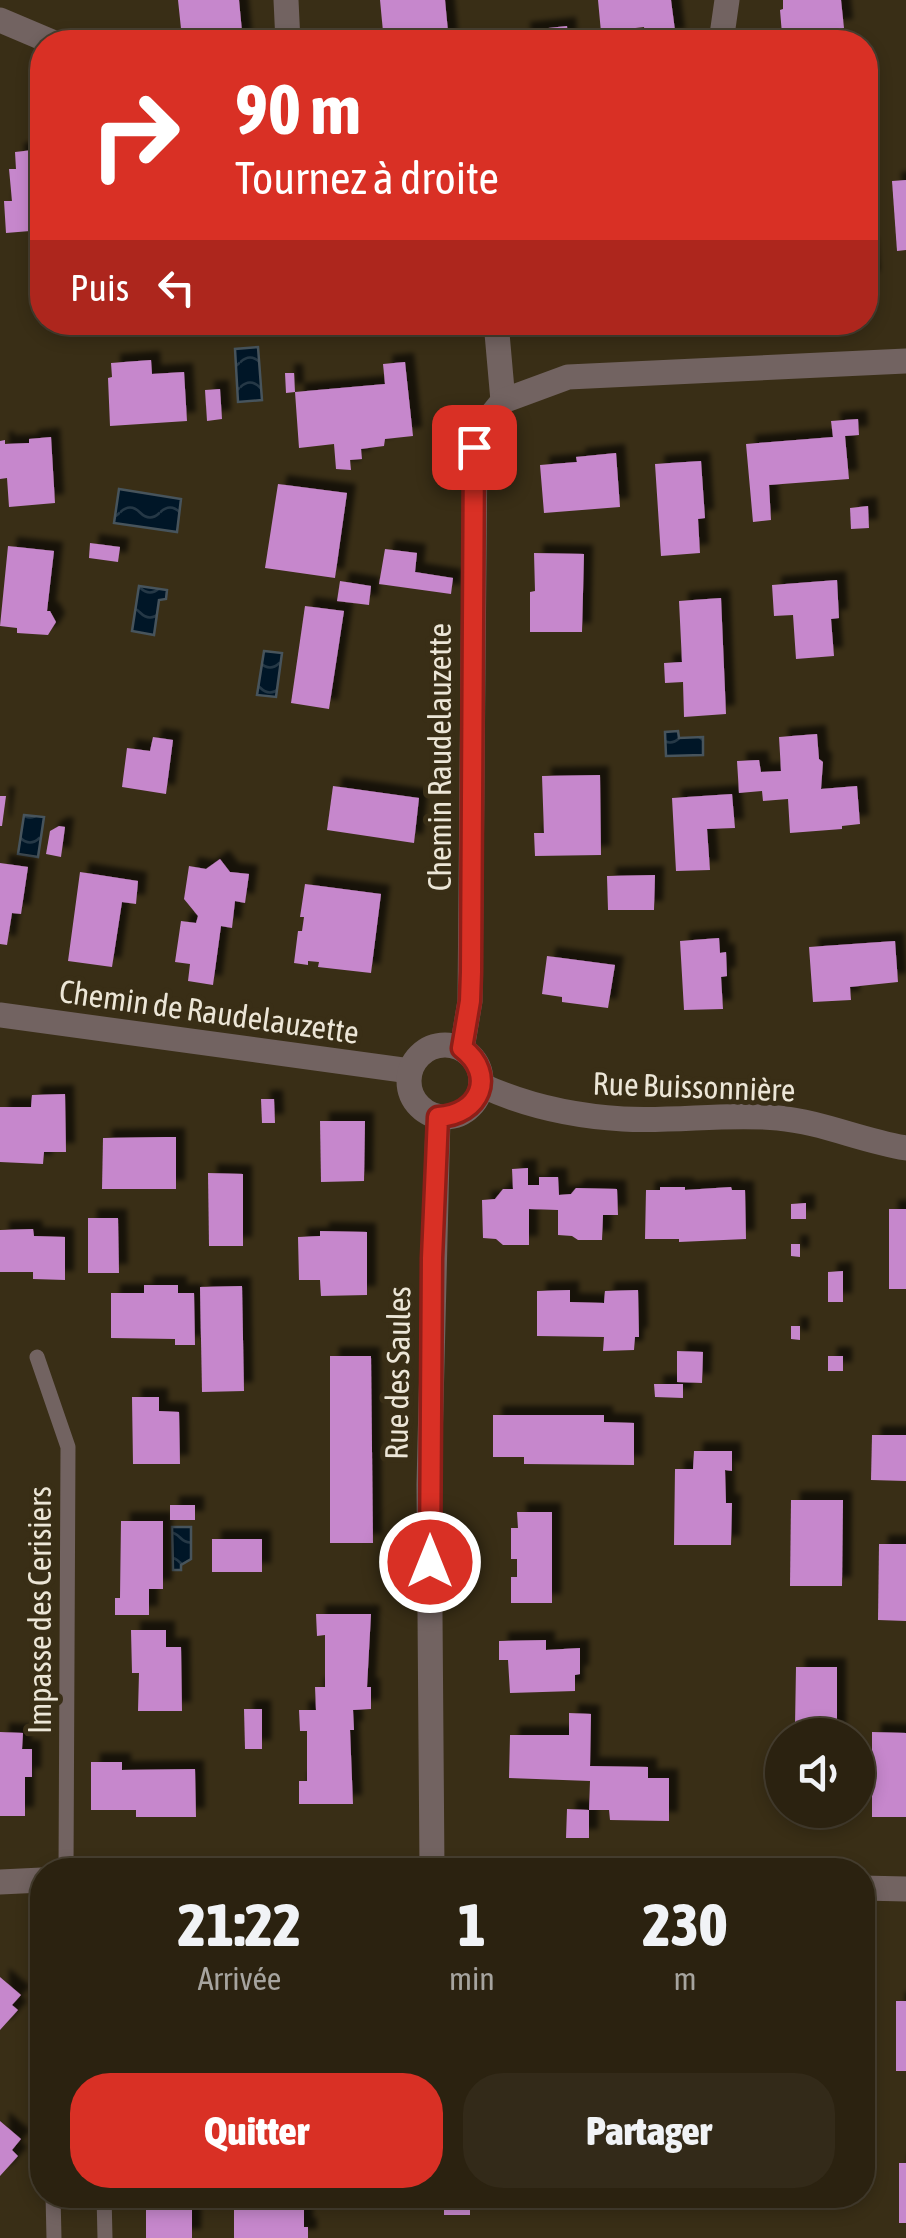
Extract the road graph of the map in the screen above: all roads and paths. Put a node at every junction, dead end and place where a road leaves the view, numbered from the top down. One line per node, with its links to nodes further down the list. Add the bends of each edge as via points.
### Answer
1 (286, 0): 4 (street)
2 (727, 0): 5 (street)
3 (0, 20): 6 (street)
4 (287, 30)
5 (723, 30)
6 (30, 33)
7 (497, 335): 9 (street)
8 (906, 361): 9 (street, via 568,376)
9 (504, 402): 11 (street, Chemin Raudelauzette, via 474,447 470,982)
10 (0, 1016): 12 (street, Chemin de Raudelauzette)
11 (462, 1048): 12 (street, via 431,1047); 13 (street, via 479,1067)
12 (410, 1071): 14 (street, via 412,1098)
13 (481, 1086): 14 (street, via 463,1112); 15 (street, Rue Buissonnière, via 571,1114 780,1118)
14 (438, 1117): 18 (street, Rue des Saules, via 429,1486)
15 (906, 1148)
16 (36, 1356): 17 (lane, Impasse des Cerisiers, via 68,1447)
17 (66, 1858)
18 (432, 1858)
19 (30, 1881): 20 (street)
20 (0, 1882)
21 (875, 1889): 22 (street)
22 (906, 1890)
23 (53, 2208): 25 (lane)
24 (104, 2208): 26 (lane)
25 (54, 2238)
26 (105, 2238)

